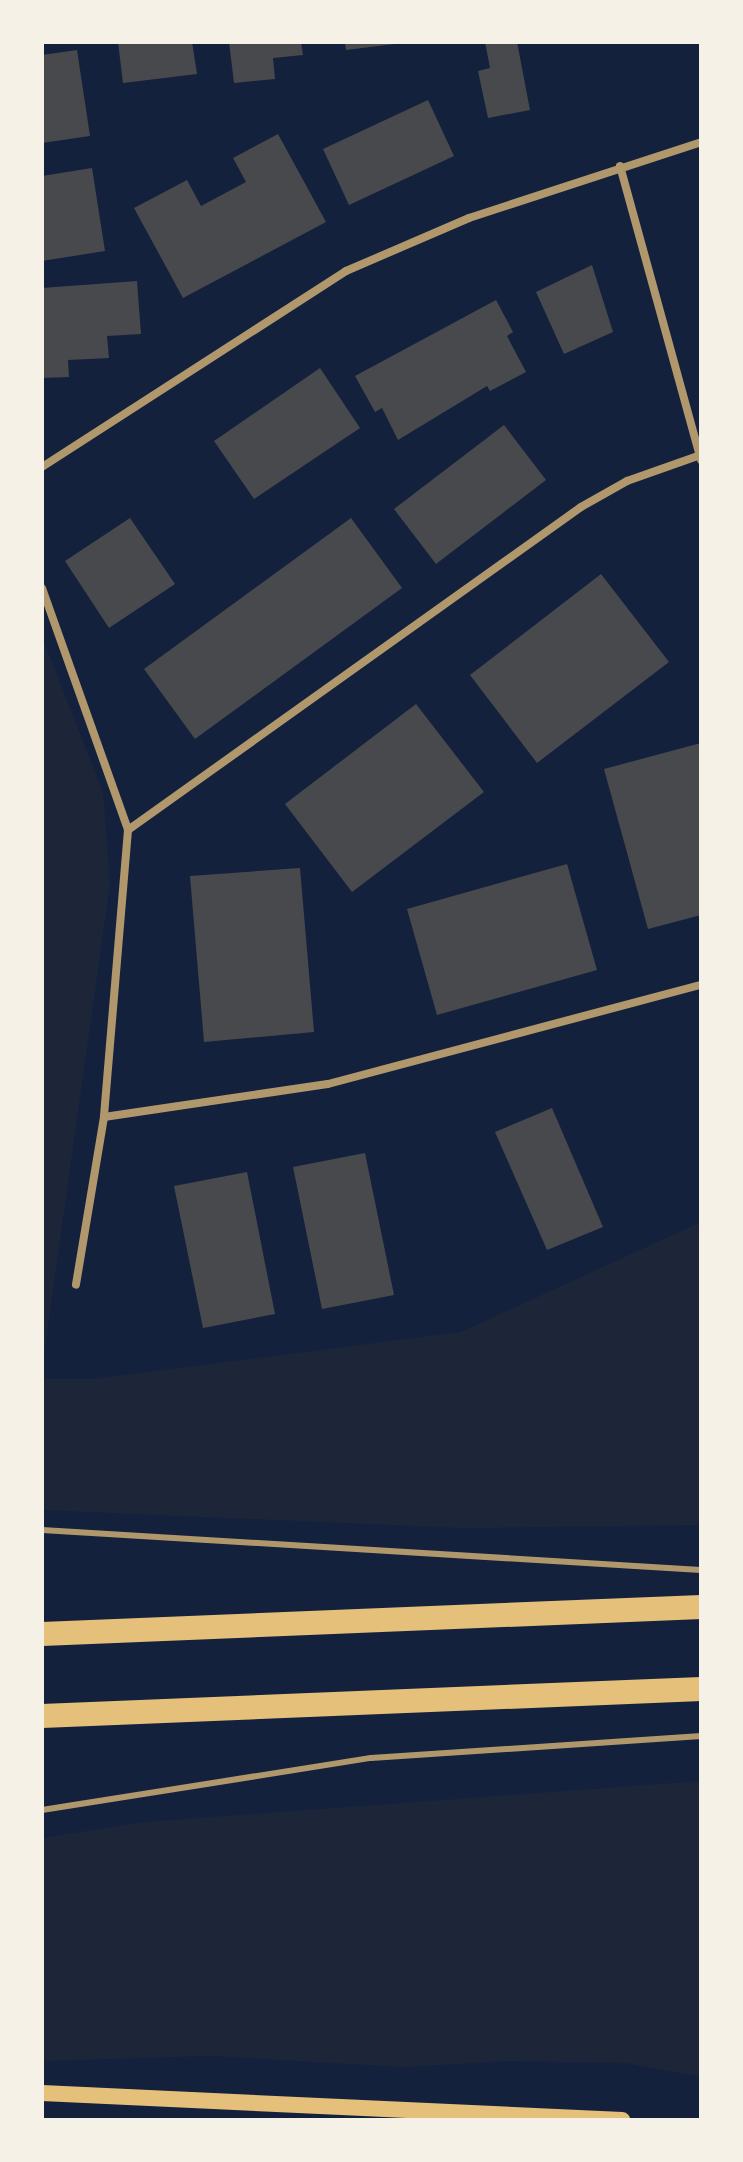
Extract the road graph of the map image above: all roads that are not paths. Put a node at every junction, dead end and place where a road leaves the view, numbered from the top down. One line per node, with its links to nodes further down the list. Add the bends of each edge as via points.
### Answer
1 (701, 142): 2 (street)
2 (620, 166): 3 (street); 4 (street, via 469,218 346,271)
3 (701, 457): 6 (street, via 627,481 581,507)
4 (42, 467)
5 (42, 588): 6 (street)
6 (128, 830): 8 (street)
7 (701, 985): 8 (street, via 328,1084)
8 (104, 1117): 9 (street)
9 (76, 1285)
10 (42, 1530): 11 (lane)
11 (701, 1570)
12 (701, 1607): 13 (highway)
13 (42, 1634)
14 (701, 1689): 15 (highway)
15 (42, 1716)
16 (701, 1736): 17 (lane, via 371,1758)
17 (42, 1810)
18 (42, 2093): 19 (main road)
19 (622, 2120)

